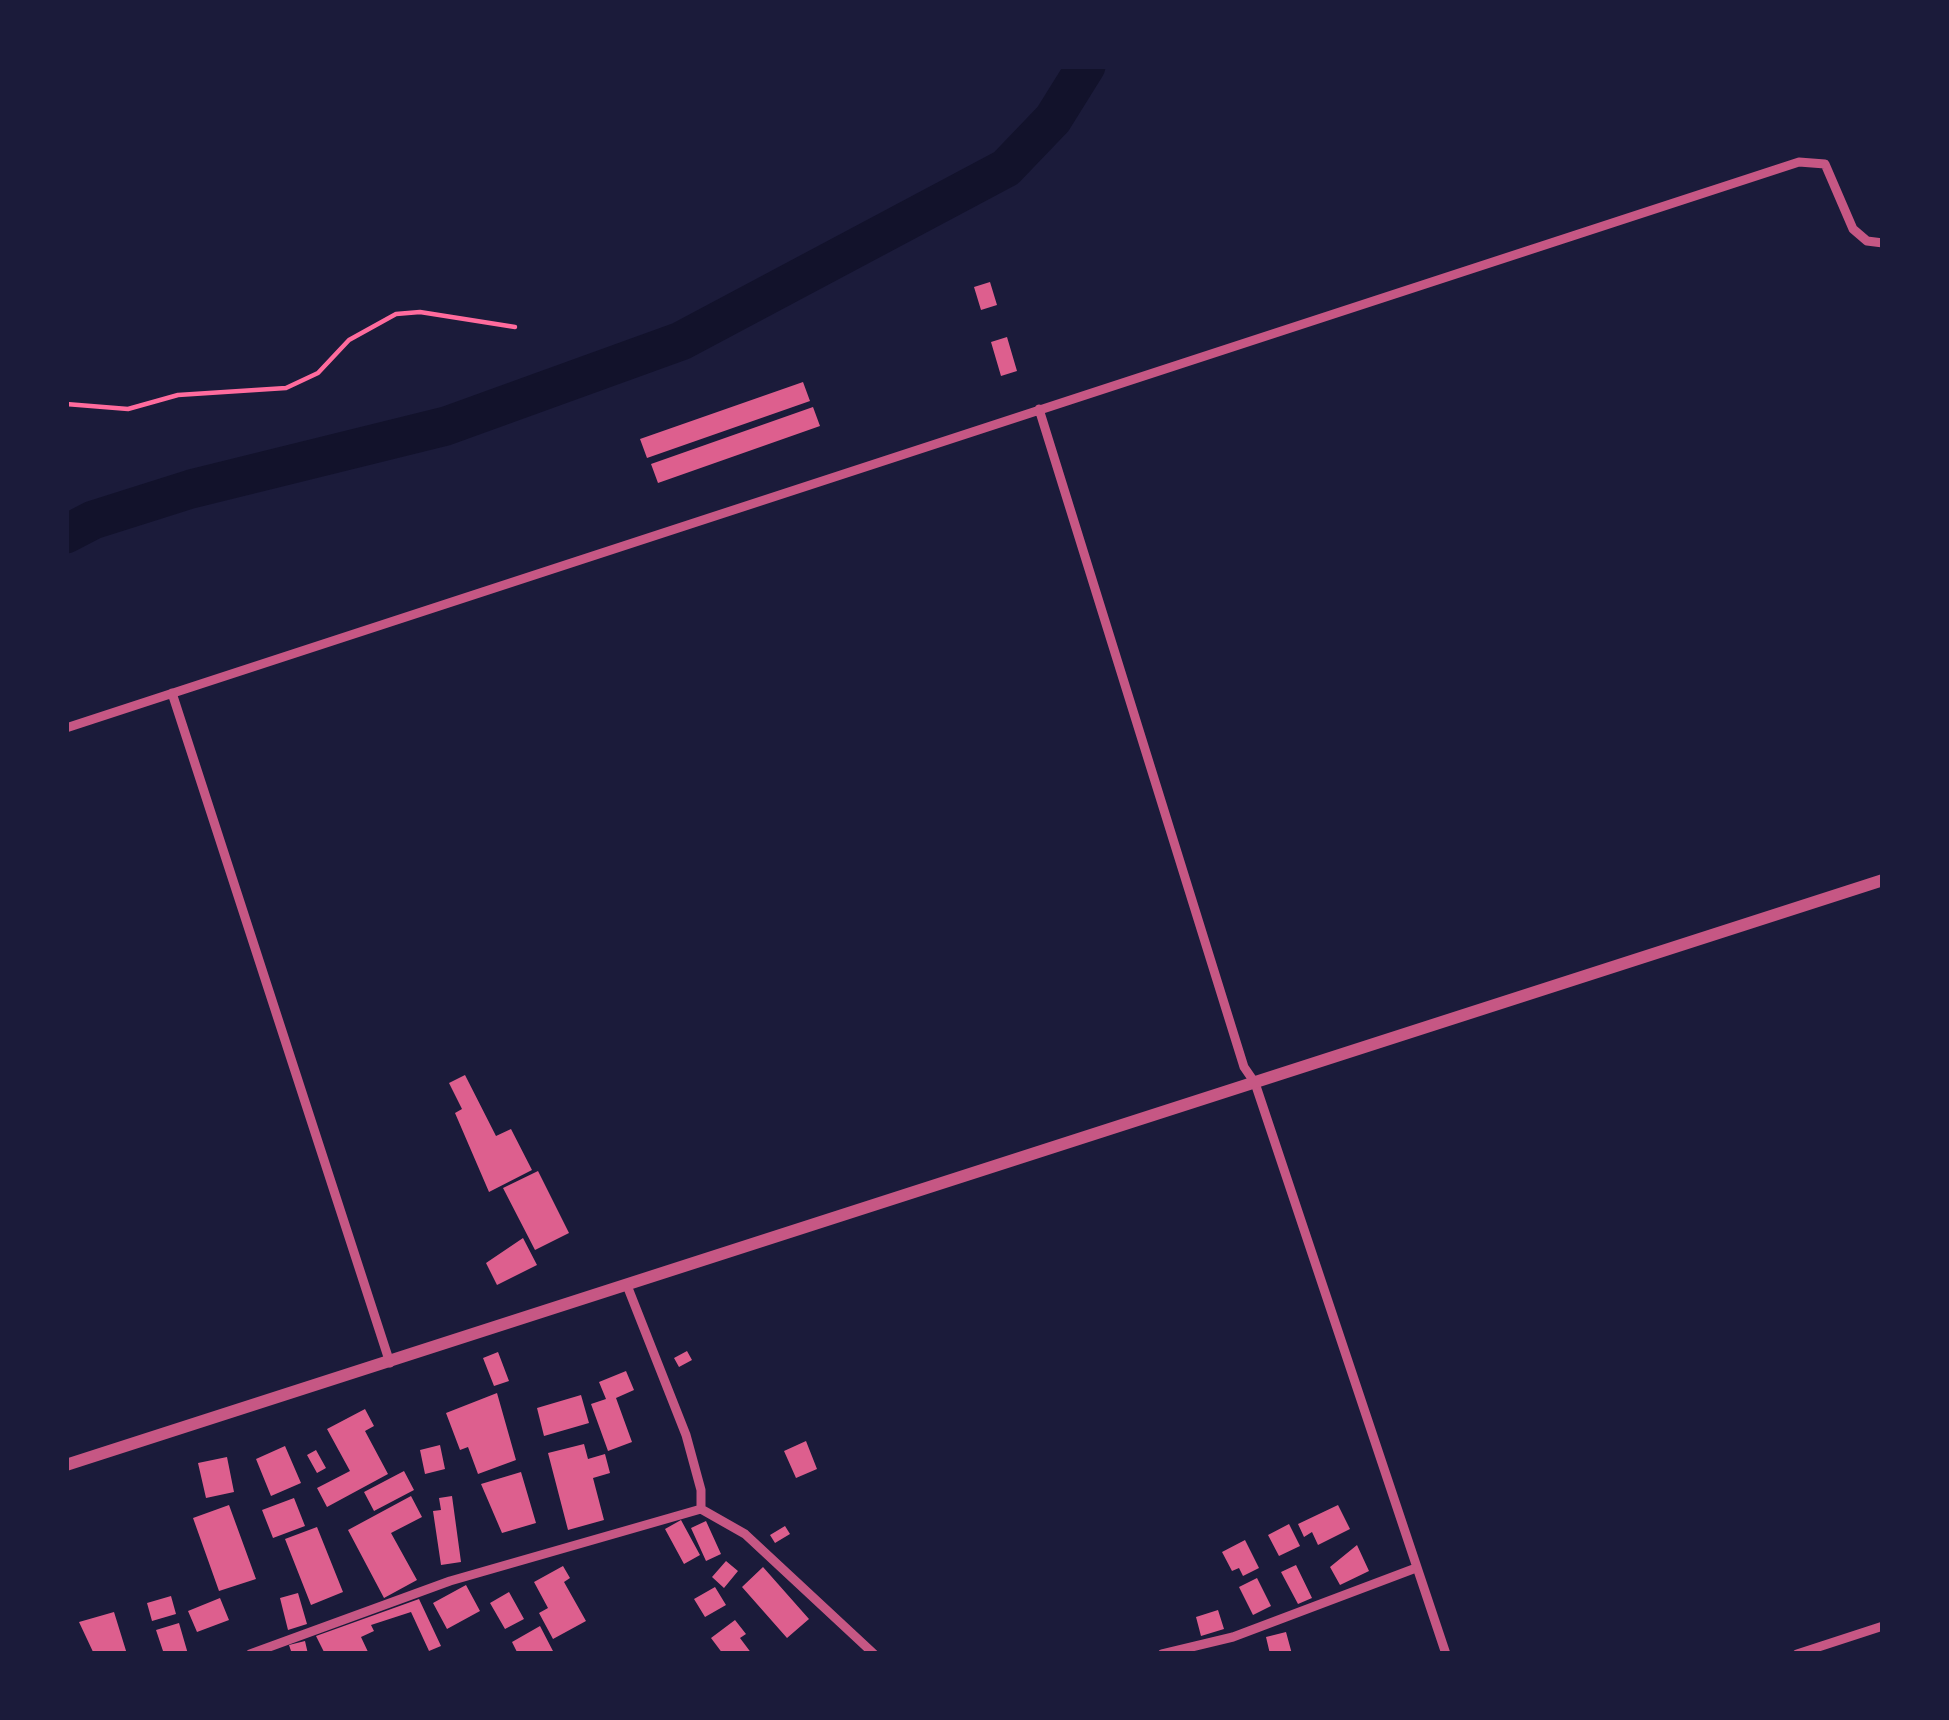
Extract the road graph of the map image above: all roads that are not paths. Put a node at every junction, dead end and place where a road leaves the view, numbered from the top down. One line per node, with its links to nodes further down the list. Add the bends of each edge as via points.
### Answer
1 (1883, 243): 2 (street, via 1853,229 1826,164 1799,162)
2 (1039, 409): 3 (street); 6 (street)
3 (172, 693): 4 (street); 8 (street)
4 (66, 728)
5 (1883, 880): 6 (street)
6 (1255, 1083): 7 (street); 11 (street)
7 (628, 1288): 8 (street); 10 (street, via 696,1466)
8 (390, 1363): 9 (street)
9 (66, 1466)
10 (701, 1509): 14 (street, via 450,1581); 15 (street, via 746,1534)
11 (1416, 1568): 13 (street); 18 (street)
12 (1883, 1626): 19 (street)
13 (1233, 1637): 16 (street); 17 (street)
14 (250, 1654)
15 (874, 1654)
16 (1162, 1654)
17 (1238, 1654)
18 (1446, 1654)
19 (1797, 1654)

